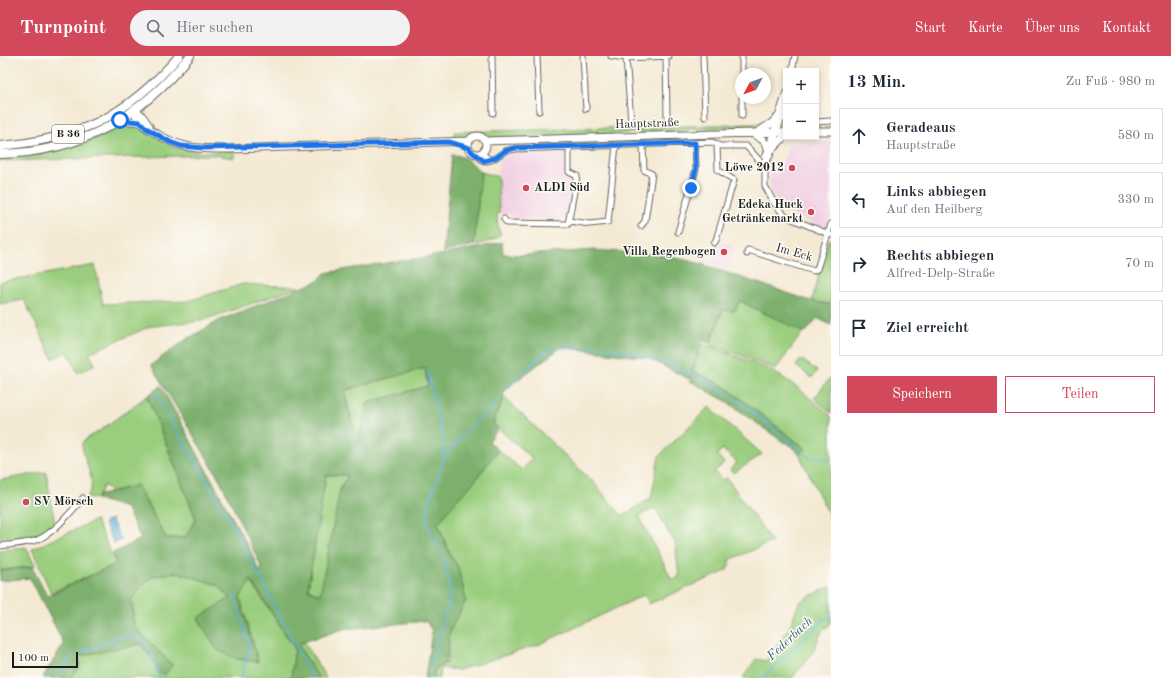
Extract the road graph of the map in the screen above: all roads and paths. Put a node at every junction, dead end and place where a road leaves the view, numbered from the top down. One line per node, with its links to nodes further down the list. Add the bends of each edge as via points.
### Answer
1 (179, 56): 17 (main road, B 36)
2 (190, 56): 17 (main road, B 36, via 159,90)
3 (492, 56): 20 (street)
4 (537, 56): 19 (street)
5 (583, 56): 18 (street)
6 (611, 56): 12 (street)
7 (666, 56): 8 (street); 12 (street); 23 (street)
8 (670, 56)
9 (702, 56): 22 (street)
10 (742, 56): 13 (street)
11 (795, 56): 14 (street)
12 (626, 58): 27 (street)
13 (742, 68)
14 (793, 68)
15 (783, 101): 24 (street)
16 (742, 104): 21 (street)
17 (132, 107): 26 (main road, B 36); 29 (street, Hauptstraße); 33 (street, Hauptstraße); 42 (main road, B 36, via 65,135 30,143)
18 (586, 109)
19 (539, 111)
20 (493, 113)
21 (742, 116)
22 (705, 117)
23 (667, 118)
24 (777, 118): 34 (street); 36 (street)
25 (783, 119): 34 (street)
26 (120, 120): 29 (street); 47 (main road, B 36, via 61,146)
27 (631, 121)
28 (831, 121): 30 (street)
29 (140, 122): 33 (street, Hauptstraße)
30 (819, 122)
31 (819, 131): 32 (street)
32 (831, 131)
33 (153, 132): 39 (street, Hauptstraße, via 181,146 203,148 449,142)
34 (775, 132): 35 (street, Hauptstraße); 36 (street, Hauptstraße); 46 (street)
35 (783, 132)
36 (755, 133): 45 (street, Hauptstraße, via 508,140); 46 (street)
37 (783, 137): 46 (street)
38 (695, 143): 40 (street); 41 (street, via 712,142); 53 (street, via 696,169)
39 (469, 144): 45 (street, via 472,152); 45 (street, Hauptstraße, via 472,138 481,137)
40 (643, 144): 43 (street); 52 (street, via 644,170 652,174 645,221)
41 (717, 145): 48 (street, via 746,146); 55 (street, via 718,170 734,180)
42 (0, 146)
43 (616, 146): 44 (street); 50 (street, via 608,222 590,224)
44 (569, 147): 45 (street, via 508,149 491,160 484,161); 50 (street, via 569,172 577,176)
45 (482, 148)
46 (770, 148): 48 (street)
47 (0, 154)
48 (766, 164): 54 (street, via 765,186 778,210 789,218)
49 (504, 218): 50 (street, via 507,224 568,224)
50 (569, 221)
51 (831, 224): 54 (street, Im Eck)
52 (641, 226)
53 (678, 232)
54 (829, 234): 56 (street, Im Eck, via 817,269 814,271 748,250)
55 (714, 243)
56 (747, 254)
57 (83, 498): 58 (street, via 45,536)
58 (0, 546)

